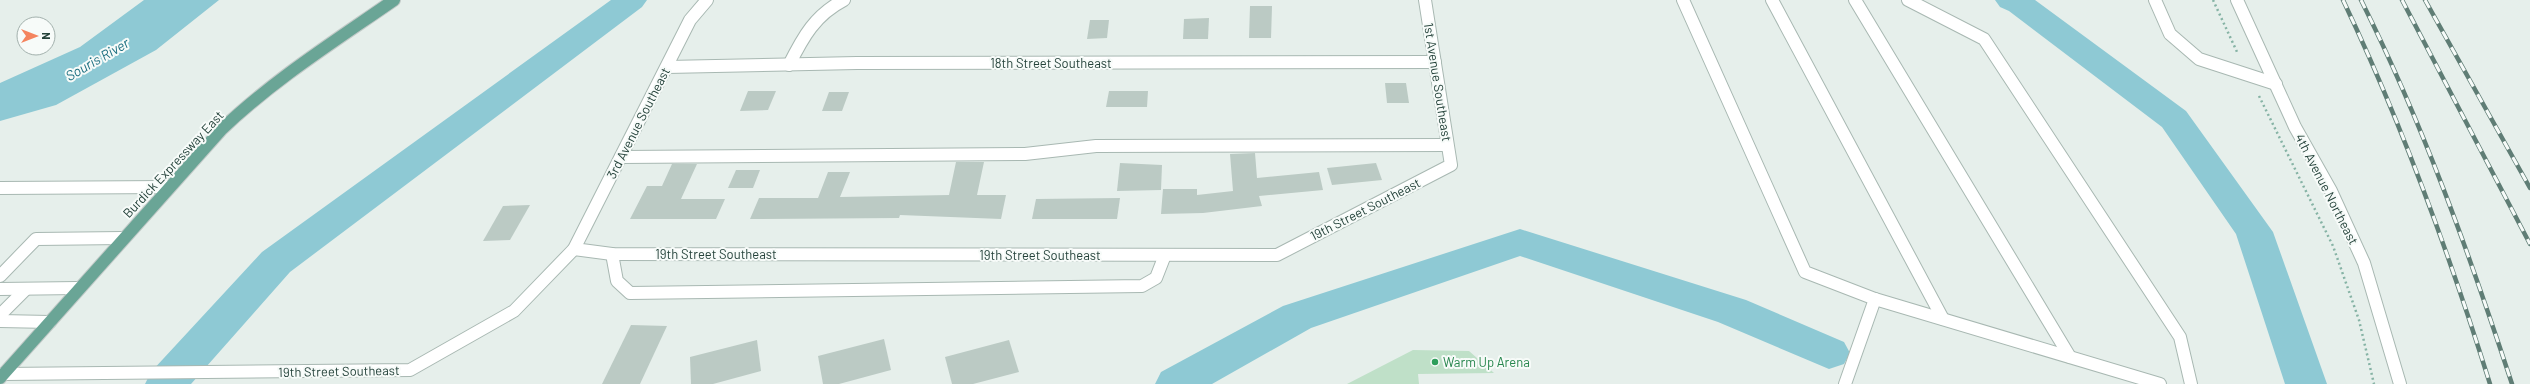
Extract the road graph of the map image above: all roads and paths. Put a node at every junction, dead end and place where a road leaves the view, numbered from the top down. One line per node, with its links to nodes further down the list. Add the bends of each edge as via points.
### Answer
1 (394, 0): 20 (main road, Burdick Expressway East, via 298,67 242,110)
2 (707, 0): 14 (street, 3rd Avenue Southeast, via 690,20)
3 (844, 0): 13 (street, via 826,8 809,26)
4 (1425, 0): 12 (street, 1st Avenue Southeast)
5 (1683, 0): 30 (street, via 1804,272)
6 (1772, 0): 32 (street)
7 (1855, 0): 35 (street)
8 (1908, 0): 39 (street, via 1984,39 2180,337)
9 (2154, 0): 15 (street, via 2170,34 2199,59)
10 (2213, 0): 15 (path)
11 (2237, 0): 16 (street, 4th Avenue Northeast)
12 (1435, 62): 13 (street, 18th Street Southeast); 17 (street, 1st Avenue Southeast)
13 (789, 65): 14 (street, 18th Street Southeast)
14 (667, 68): 18 (street, 3rd Avenue Southeast)
15 (2248, 75): 16 (street); 40 (path, via 2333,246 2359,320)
16 (2276, 84): 41 (street, 4th Avenue Northeast, via 2364,263)
17 (1448, 145): 18 (street, via 1096,146 1025,154); 19 (street, 1st Avenue Southeast)
18 (621, 157): 23 (street, 3rd Avenue Southeast)
19 (1450, 165): 25 (street, 19th Street Southeast, via 1277,255)
20 (168, 187): 21 (street); 22 (main road, Burdick Expressway East)
21 (0, 188)
22 (123, 238): 26 (street, via 36,239); 28 (main road, Burdick Expressway East)
23 (574, 249): 24 (street, 19th Street Southeast); 36 (street, 19th Street Southeast, via 514,311 410,370)
24 (612, 254): 25 (street, 19th Street Southeast); 25 (street, via 617,281 630,292 1142,286 1156,278)
25 (1165, 255)
26 (0, 276)
27 (0, 288): 29 (street)
28 (78, 288): 29 (street); 34 (main road, Burdick Expressway East)
29 (26, 289): 31 (street)
30 (1875, 299): 32 (street); 37 (street)
31 (0, 315)
32 (1943, 319): 35 (street)
33 (0, 320): 34 (street)
34 (50, 322): 36 (main road, Burdick Expressway East)
35 (2070, 357): 38 (street)
36 (2, 376)
37 (1845, 384)
38 (2160, 384)
39 (2191, 384)
40 (2374, 384)
41 (2400, 384)

